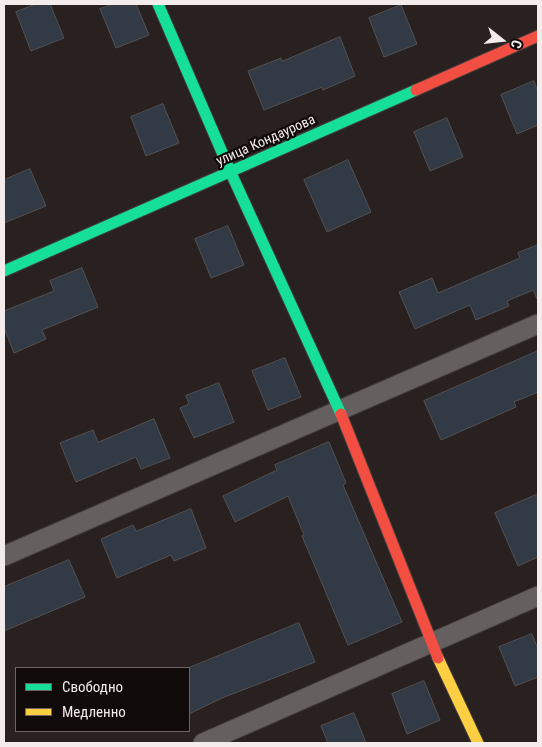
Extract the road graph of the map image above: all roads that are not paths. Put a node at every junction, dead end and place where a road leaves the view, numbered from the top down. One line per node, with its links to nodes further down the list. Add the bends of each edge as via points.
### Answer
1 (158, 4): 3 (street)
2 (538, 36): 3 (street, улица Кондаурова)
3 (231, 173): 4 (street, улица Кондаурова); 6 (street)
4 (4, 271)
5 (538, 324): 6 (street)
6 (340, 411): 7 (street); 9 (street)
7 (4, 556)
8 (538, 596): 9 (street)
9 (431, 643): 10 (street); 11 (street)
10 (203, 743)
11 (478, 743)

